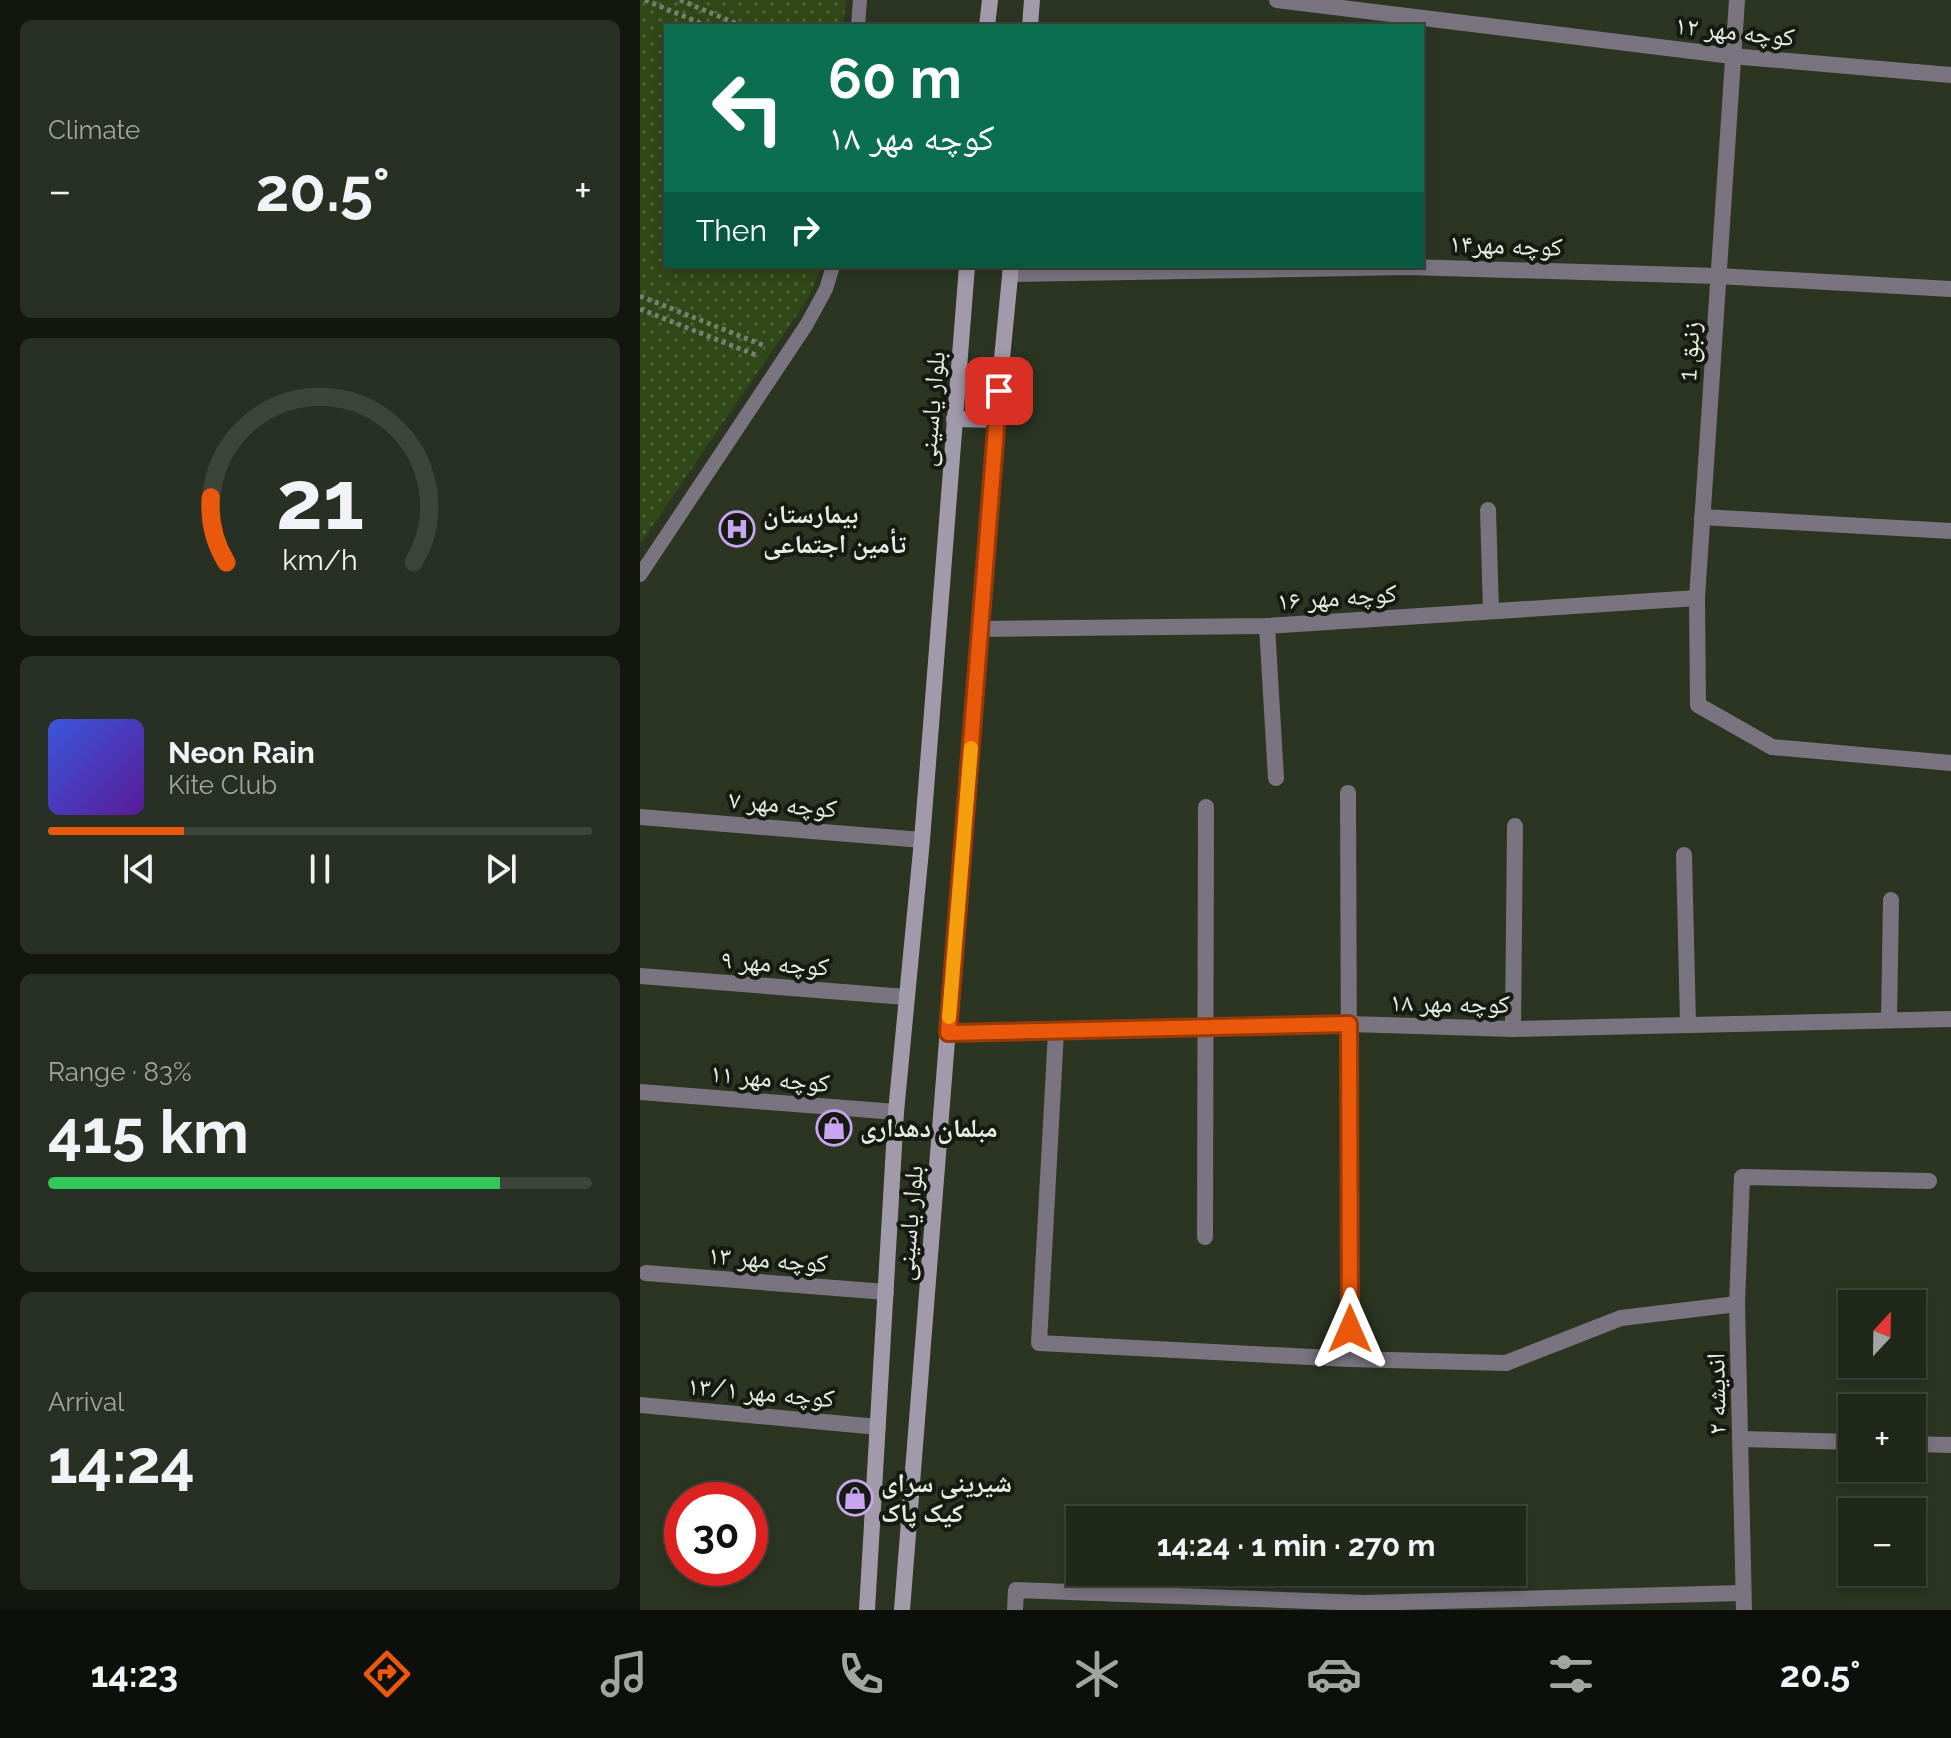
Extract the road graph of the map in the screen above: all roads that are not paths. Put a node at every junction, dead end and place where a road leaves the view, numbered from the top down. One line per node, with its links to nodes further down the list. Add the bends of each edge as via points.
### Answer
1 (860, 0): 6 (lane)
2 (990, 0): 7 (main road)
3 (1032, 0): 8 (main road)
4 (1277, 0): 9 (street, کوچه مهر ۱۲)
5 (1737, 0): 9 (street, زنبق 1)
6 (858, 24)
7 (987, 24)
8 (1030, 24)
9 (1732, 56): 10 (street, کوچه مهر ۱۲); 16 (street, زنبق 1)
10 (1951, 75)
11 (1424, 267): 16 (street, کوچه مهر۱۴)
12 (832, 268): 23 (lane, via 820,301 784,360)
13 (967, 268): 18 (main road, بلوار یاسینی)
14 (1276, 268): 15 (street, کوچه مهر۱۴)
15 (1011, 270): 19 (main road, بلوار یاسینی)
16 (1718, 276): 17 (street, کوچه مهر۱۴); 21 (street, زنبق 1)
17 (1951, 289)
18 (954, 419): 19 (main road); 34 (main road, بلوار یاسینی)
19 (996, 420): 27 (main road, بلوار یاسینی)
20 (1488, 510): 25 (street)
21 (1702, 517): 22 (street); 24 (street, زنبق 1)
22 (1951, 531)
23 (640, 575)
24 (1697, 598): 25 (street, کوچه مهر ۱۶); 28 (street, زنبق 1, via 1698,705 1772,747)
25 (1491, 611): 26 (street, کوچه مهر ۱۶)
26 (1267, 626): 27 (street, کوچه مهر ۱۶); 29 (street)
27 (980, 629): 46 (main road, بلوار یاسینی)
28 (1951, 763)
29 (1276, 778)
30 (1348, 793): 42 (street)
31 (1206, 807): 43 (street)
32 (640, 817): 34 (street, کوچه مهر ۷)
33 (1515, 826): 44 (street)
34 (922, 840): 38 (main road, بلوار یاسینی)
35 (1684, 855): 41 (street)
36 (1891, 900): 40 (street)
37 (640, 976): 38 (street, کوچه مهر ۹)
38 (906, 997): 48 (main road, بلوار یاسینی)
39 (1951, 1019): 40 (street, کوچه مهر ۱۸)
40 (1889, 1020): 41 (street, کوچه مهر ۱۸)
41 (1688, 1023): 44 (street, کوچه مهر ۱۸)
42 (1349, 1024): 43 (street, کوچه مهر ۱۸); 44 (street, کوچه مهر ۱۸); 54 (street)
43 (1205, 1029): 45 (street, کوچه مهر ۱۸); 50 (street)
44 (1513, 1029)
45 (1056, 1032): 46 (street, کوچه مهر ۱۸); 54 (street, via 1039,1343)
46 (948, 1033): 63 (main road, بلوار یاسینی)
47 (640, 1092): 48 (street, کوچه مهر ۱۱)
48 (896, 1112): 52 (main road, بلوار یاسینی)
49 (1929, 1181): 53 (street, اندیشه ۲, via 1742,1177)
50 (1205, 1237)
51 (646, 1273): 52 (street, کوچه مهر ۱۳)
52 (886, 1292): 56 (main road, بلوار یاسینی)
53 (1737, 1304): 54 (street, via 1621,1318 1506,1363); 57 (street, اندیشه ۲)
54 (1350, 1359)
55 (640, 1405): 56 (street, کوچه مهر ۱۳/۱)
56 (878, 1427): 62 (main road, بلوار یاسینی)
57 (1741, 1439): 58 (street); 61 (street, اندیشه ۲)
58 (1838, 1442)
59 (1926, 1444): 60 (street)
60 (1951, 1445)
61 (1744, 1602): 64 (street, via 1364,1603 1016,1590)
62 (867, 1610)
63 (902, 1610)
64 (1015, 1610)

